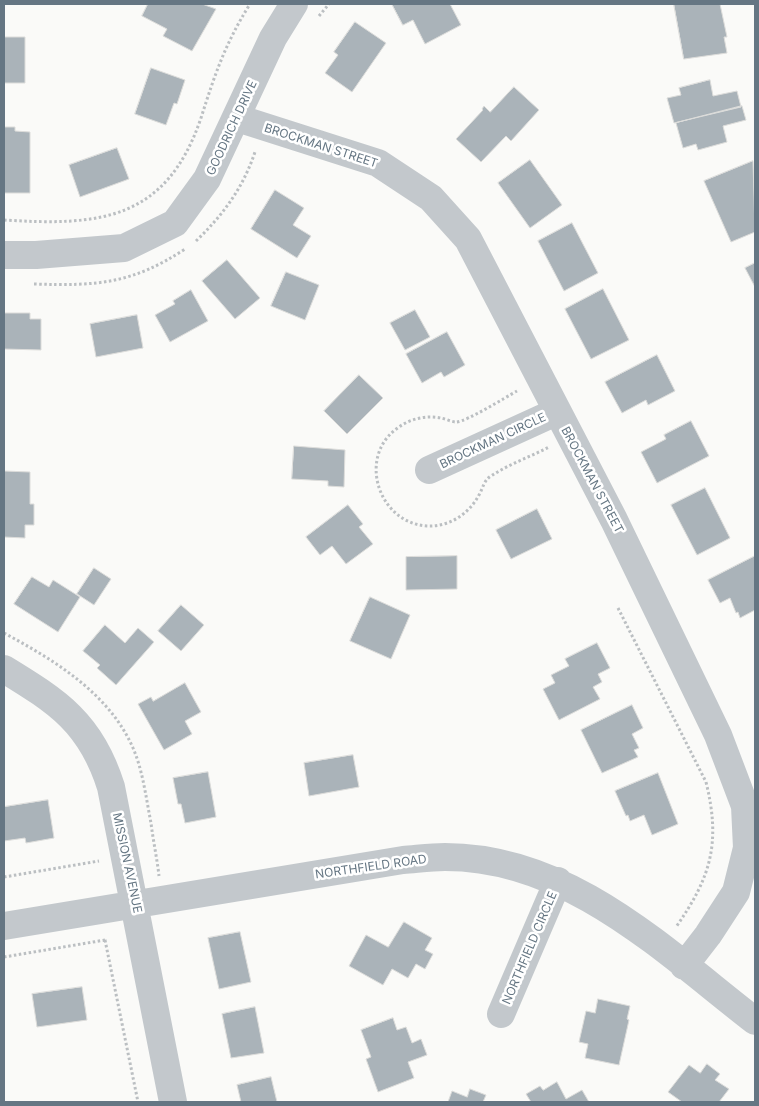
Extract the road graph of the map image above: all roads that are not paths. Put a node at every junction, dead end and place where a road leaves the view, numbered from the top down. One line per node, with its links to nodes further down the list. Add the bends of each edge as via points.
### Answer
1 (294, 4): 2 (street, GOODRICH DRIVE, via 273,38)
2 (237, 118): 3 (street, GOODRICH DRIVE, via 208,179 175,223 124,248 36,255); 4 (street, BROCKMAN STREET, via 378,163 431,198 468,239)
3 (4, 254)
4 (556, 412): 5 (street, BROCKMAN CIRCLE); 10 (street, BROCKMAN STREET, via 614,520 710,718 745,806 747,848 736,892)
5 (429, 470)
6 (4, 669): 8 (street, MISSION AVENUE, via 68,712 88,736 103,762 111,786)
7 (558, 881): 8 (street, NORTHFIELD ROAD, via 488,861 445,857 403,860); 10 (street, NORTHFIELD ROAD, via 616,914); 11 (street, NORTHFIELD CIRCLE)
8 (135, 904): 9 (street, NORTHFIELD ROAD); 13 (street, MISSION AVENUE)
9 (4, 926)
10 (684, 966): 12 (street, NORTHFIELD ROAD)
11 (501, 1014)
12 (755, 1021)
13 (173, 1102)

